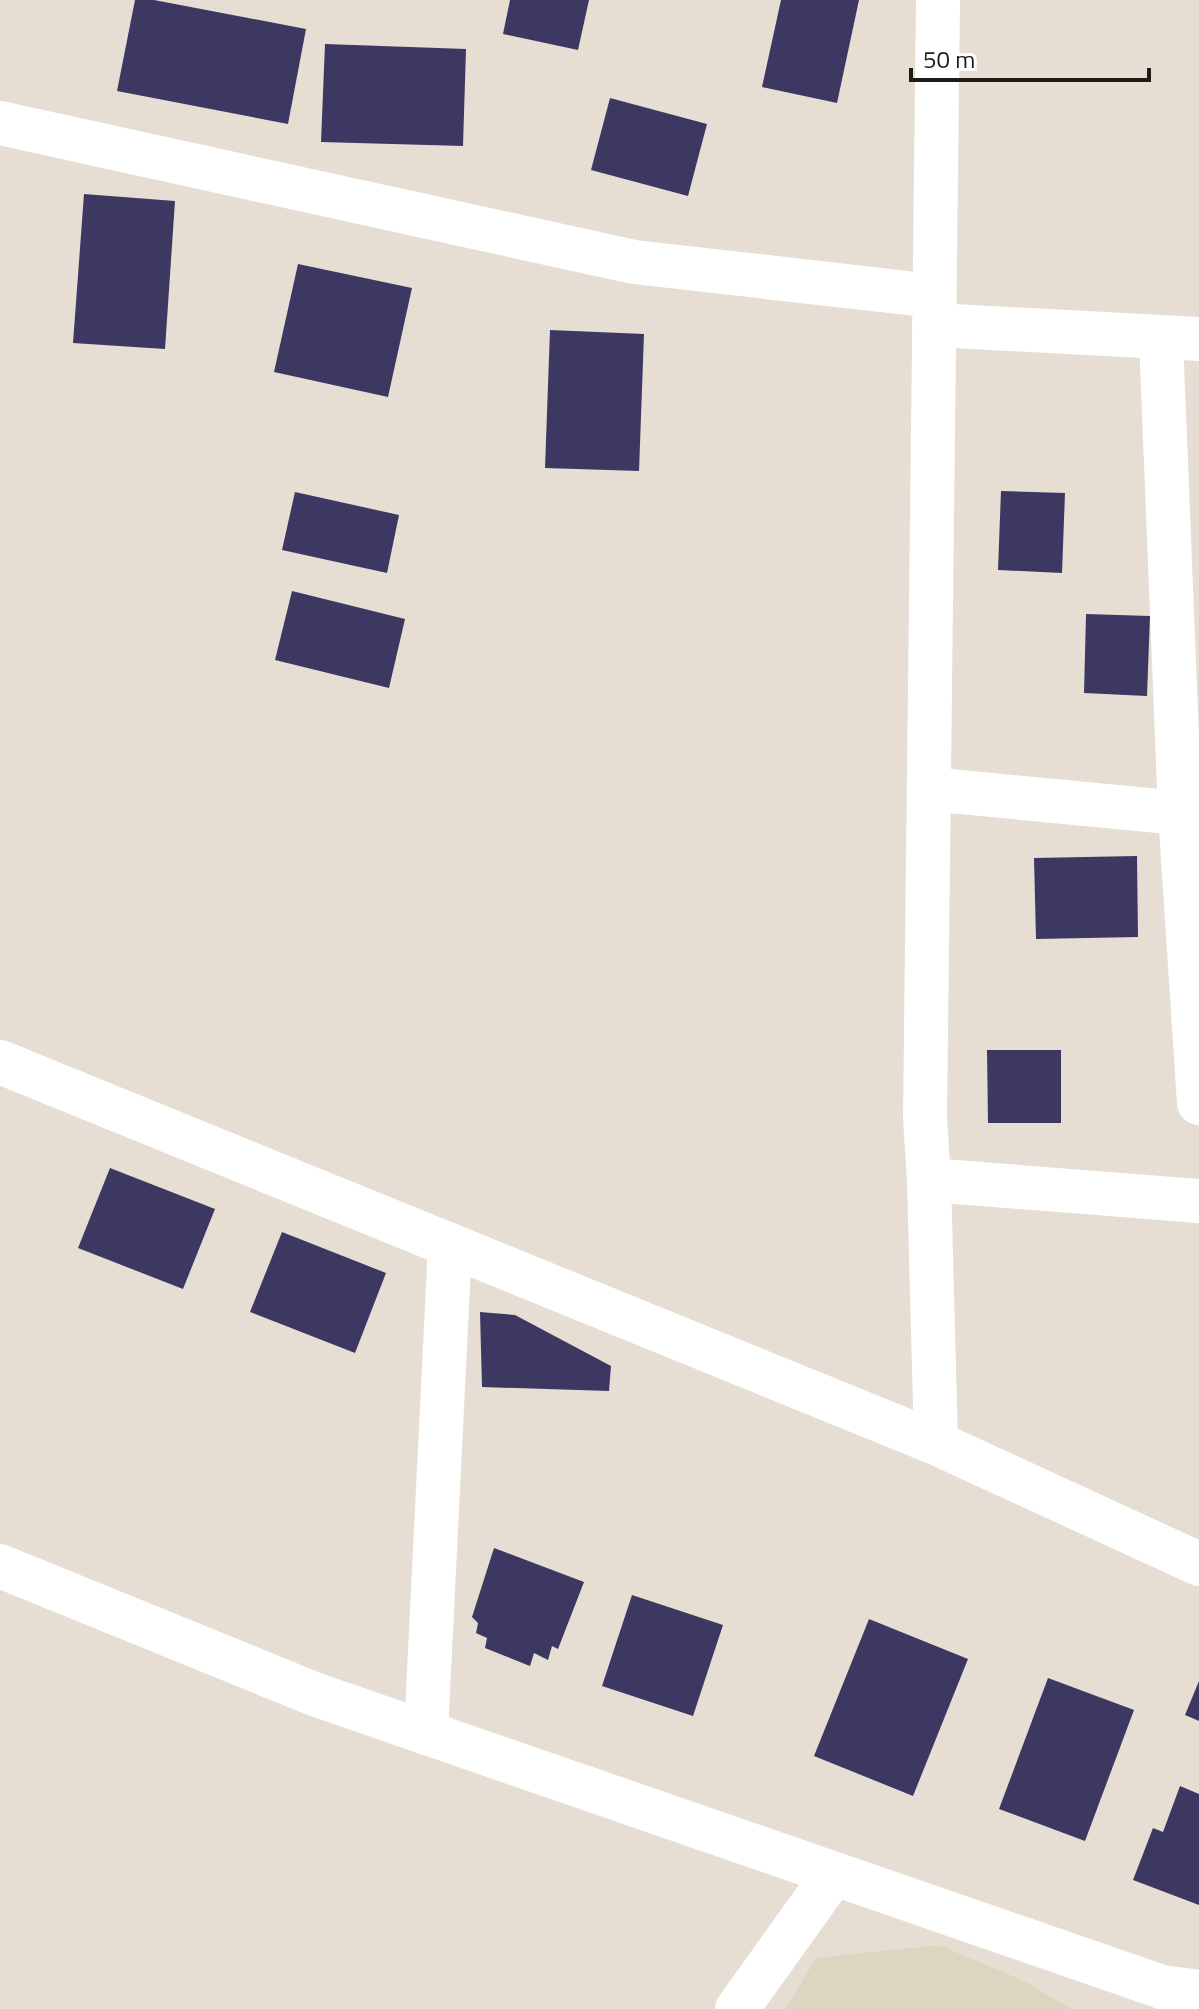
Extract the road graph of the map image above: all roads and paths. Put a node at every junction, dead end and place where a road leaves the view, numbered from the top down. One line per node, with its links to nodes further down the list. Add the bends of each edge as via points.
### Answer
1 (938, 0): 3 (street)
2 (0, 123): 3 (street, via 634,262)
3 (934, 310): 4 (street); 5 (street)
4 (1180, 339): 6 (street)
5 (929, 789): 6 (street); 9 (street)
6 (1180, 813): 8 (street)
7 (0, 1062): 11 (street)
8 (1199, 1103)
9 (929, 1180): 10 (street); 12 (street)
10 (1199, 1201)
11 (450, 1245): 12 (street); 15 (street)
12 (936, 1443): 13 (street)
13 (1199, 1564)
14 (0, 1566): 15 (street, via 314,1694)
15 (426, 1733): 16 (street)
16 (833, 1875): 17 (street); 18 (street)
17 (1187, 1996)
18 (737, 2009)

